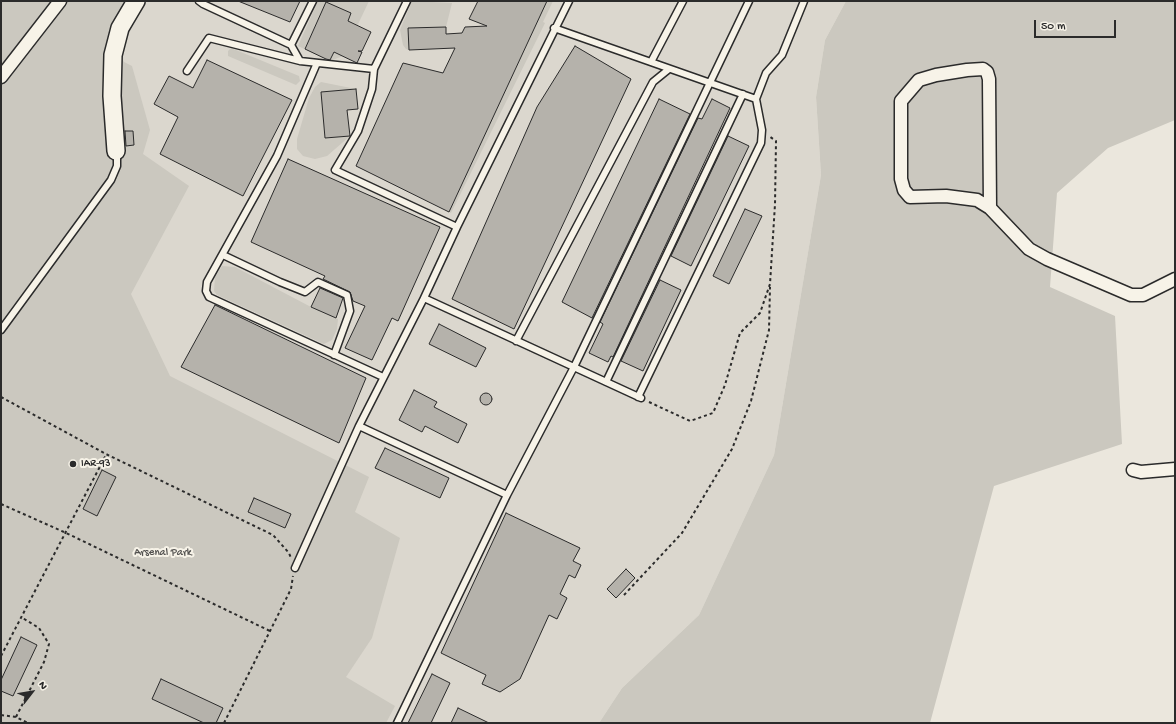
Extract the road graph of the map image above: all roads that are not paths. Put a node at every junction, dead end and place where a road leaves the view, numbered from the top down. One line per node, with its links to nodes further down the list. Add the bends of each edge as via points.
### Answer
1 (60, 1): 18 (street)
2 (136, 1): 22 (street, via 120,28 113,54 112,96)
3 (199, 1): 11 (lane)
4 (313, 1): 11 (lane)
5 (407, 1): 15 (lane)
6 (569, 1): 10 (lane)
7 (683, 1): 13 (lane)
8 (750, 1): 19 (lane)
9 (804, 1): 21 (lane, via 782,55 766,73)
10 (554, 28): 13 (lane); 24 (lane)
11 (291, 45): 12 (lane)
12 (300, 61): 14 (lane); 17 (lane, via 209,38)
13 (651, 62): 16 (lane)
14 (317, 63): 15 (lane); 25 (lane, via 277,156)
15 (374, 69): 24 (lane, via 372,89 358,131 335,170)
16 (669, 69): 19 (lane); 29 (lane, via 653,82)
17 (187, 71)
18 (1, 77)
19 (710, 83): 20 (lane); 31 (lane)
20 (743, 94): 21 (lane); 33 (lane)
21 (756, 99): 33 (lane, via 762,130 761,144 639,397)
22 (116, 151): 28 (lane, via 117,166 111,180)
23 (990, 208): 23 (street, via 987,72 983,69 967,70 919,80 901,101 901,178 904,190 910,197 946,196 977,200); 26 (street, via 1029,248 1047,259 1131,295 1143,296)
24 (457, 226): 27 (lane)
25 (222, 255): 30 (lane, via 207,282 206,291 209,297); 30 (lane, via 305,292 318,282 347,295 350,311)
26 (1175, 279)
27 (424, 298): 29 (lane); 32 (lane)
28 (1, 330)
29 (516, 341): 31 (lane)
30 (334, 355): 32 (lane)
31 (574, 367): 33 (lane); 37 (lane)
32 (383, 377): 34 (lane)
33 (606, 382)
34 (359, 426): 37 (lane); 38 (lane)
35 (1175, 469): 36 (street, via 1141,472)
36 (1133, 470)
37 (506, 495): 39 (lane)
38 (294, 568)
39 (397, 723)

